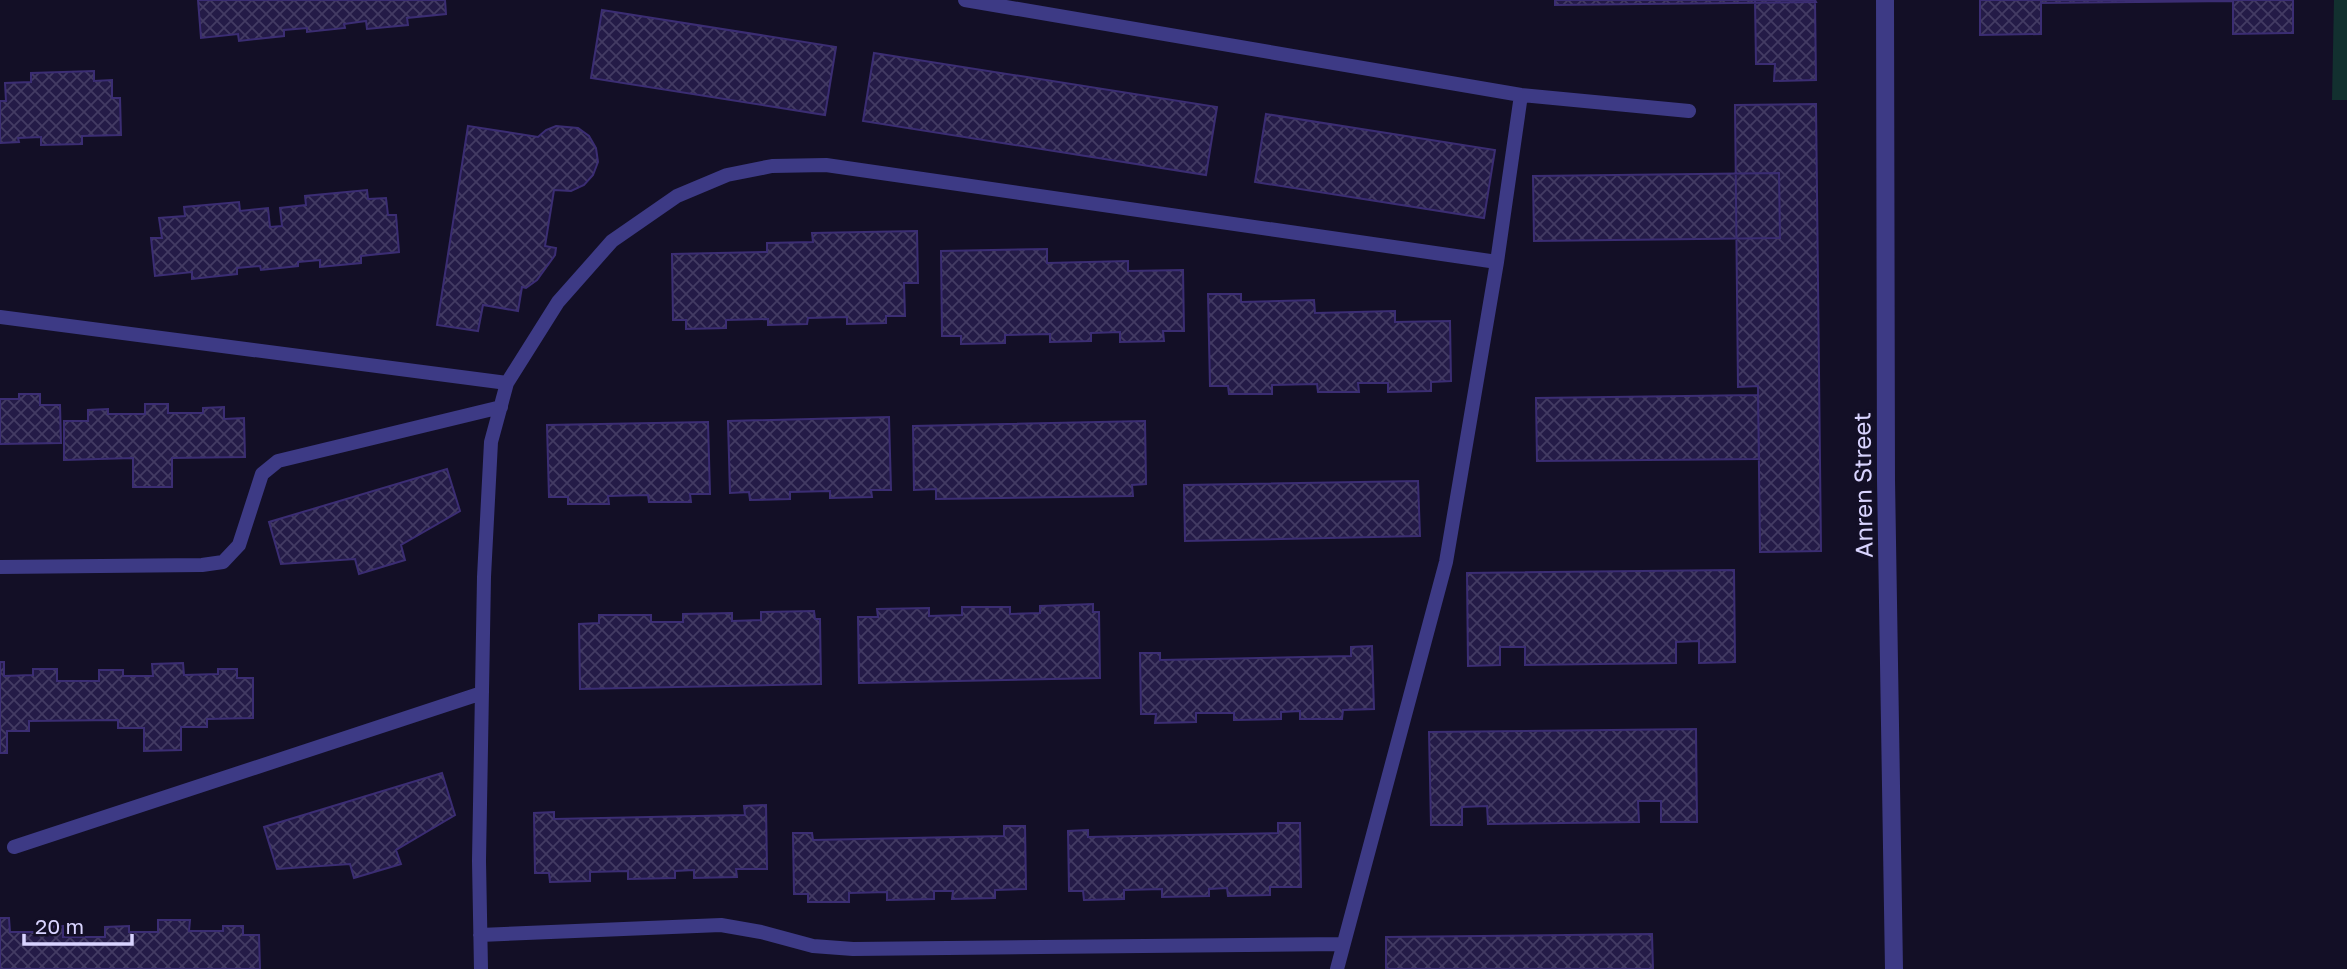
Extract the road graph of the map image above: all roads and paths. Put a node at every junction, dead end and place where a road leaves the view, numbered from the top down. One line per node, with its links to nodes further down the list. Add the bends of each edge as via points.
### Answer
1 (965, 0): 3 (lane)
2 (1885, 0): 16 (street, Anren Street, via 1885,467)
3 (1521, 94): 4 (lane); 5 (lane)
4 (1689, 111)
5 (1497, 262): 7 (lane, via 826,164 772,166 727,175 677,196 612,241 558,302); 13 (lane, via 1446,562)
6 (0, 317): 7 (lane)
7 (507, 383): 8 (lane)
8 (501, 407): 9 (lane, via 278,461 262,474 239,545 223,562); 10 (lane, via 491,455)
9 (0, 567)
10 (482, 693): 11 (lane); 12 (lane)
11 (14, 847)
12 (480, 935): 13 (lane, via 721,925 813,946 853,950); 14 (lane)
13 (1343, 944): 15 (lane)
14 (481, 969)
15 (1336, 969)
16 (1894, 969)

